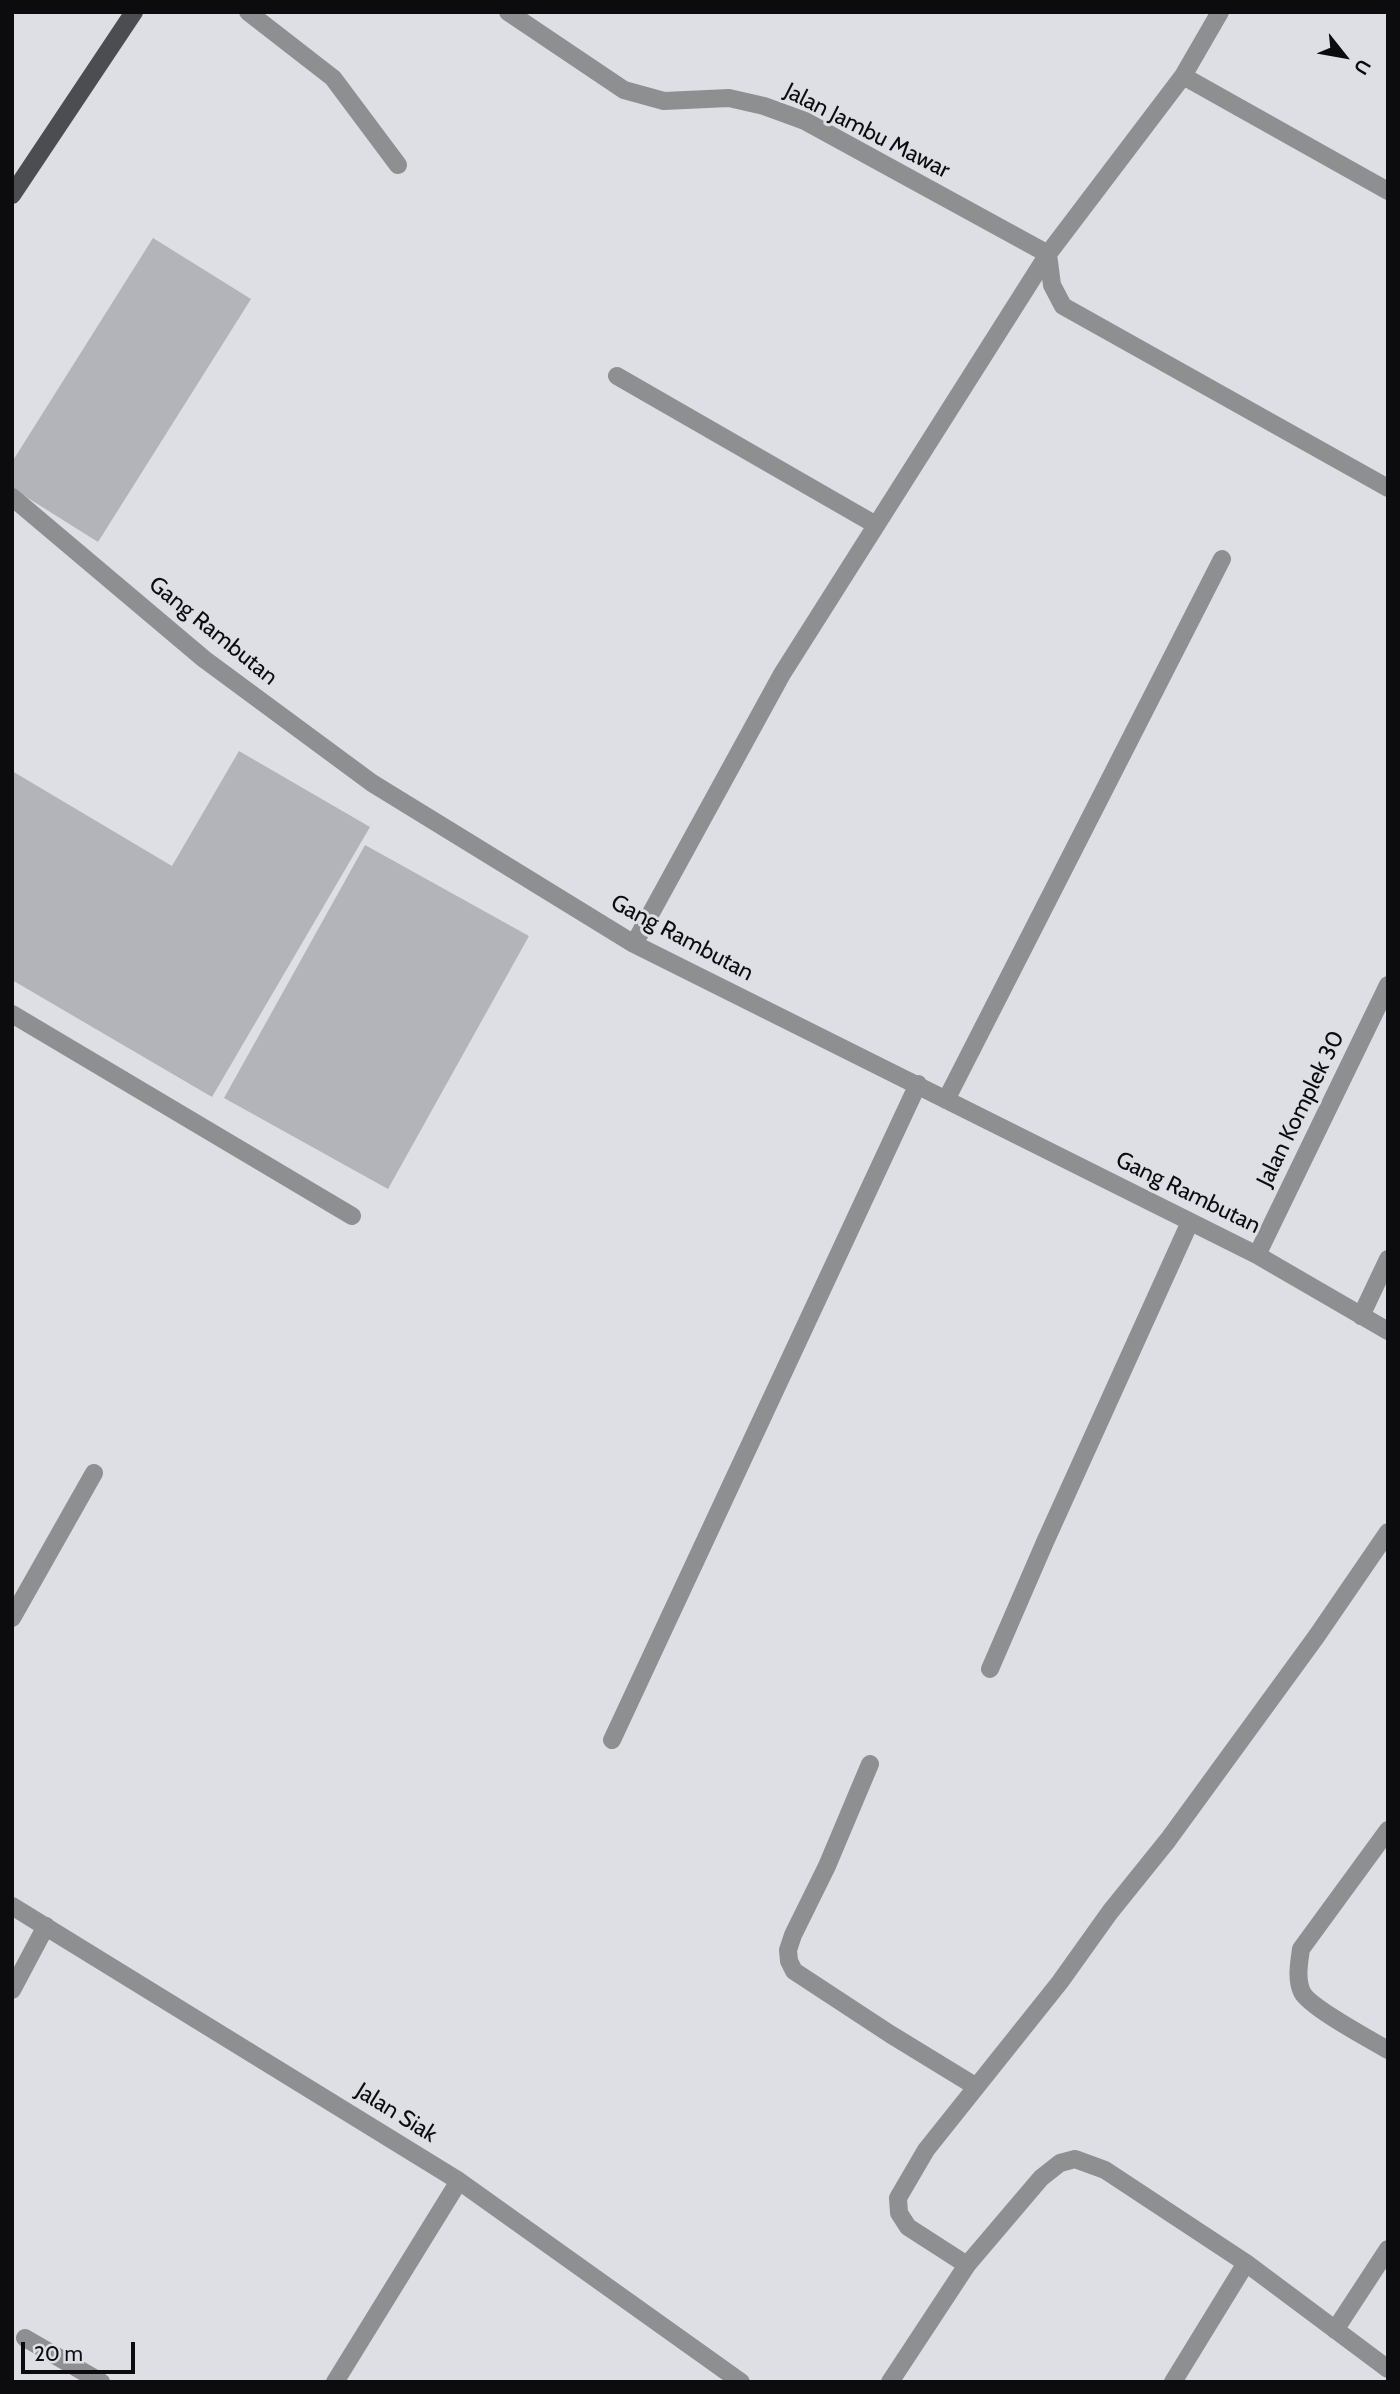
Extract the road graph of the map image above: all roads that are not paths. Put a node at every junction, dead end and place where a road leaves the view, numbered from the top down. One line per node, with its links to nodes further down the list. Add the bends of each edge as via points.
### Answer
1 (134, 12): 8 (main road)
2 (248, 12): 6 (street, via 334,78)
3 (508, 12): 9 (street, Jalan Jambu Mawar, via 624,90 664,101 729,98 806,121)
4 (1220, 12): 5 (street)
5 (1183, 76): 7 (street); 9 (street)
6 (398, 166)
7 (1388, 191)
8 (12, 195)
9 (1048, 254): 11 (street, via 1052,285 1063,306); 13 (street)
10 (617, 376): 13 (street)
11 (1388, 488)
12 (12, 497): 15 (street, Gang Rambutan, via 204,659 372,783)
13 (876, 526): 15 (street, via 782,674)
14 (1222, 559): 19 (street)
15 (634, 944): 18 (street, Gang Rambutan)
16 (1388, 985): 22 (street, Jalan Komplek 30)
17 (12, 1014): 20 (street)
18 (918, 1084): 19 (street, Gang Rambutan); 30 (street)
19 (946, 1100): 21 (street, Gang Rambutan)
20 (352, 1216)
21 (1190, 1222): 22 (street, Gang Rambutan); 29 (street)
22 (1257, 1255): 24 (street, Gang Rambutan)
23 (1388, 1259): 24 (street)
24 (1361, 1316): 25 (street, Gang Rambutan)
25 (1388, 1331)
26 (94, 1473): 28 (street)
27 (1388, 1532): 37 (street, via 1168,1840)
28 (12, 1618)
29 (990, 1669)
30 (612, 1740)
31 (870, 1764): 37 (street, via 793,1935 789,1961 804,1978)
32 (1388, 1829): 36 (street, via 1301,1949 1298,1969 1302,1994)
33 (12, 1906): 34 (street, Jalan Siak)
34 (46, 1926): 35 (street); 38 (street, Jalan Siak)
35 (12, 1990)
36 (1388, 2050)
37 (975, 2086): 41 (street, via 926,2150 898,2197 899,2213 908,2227)
38 (458, 2181): 46 (street); 47 (street, Jalan Siak)
39 (1388, 2249): 42 (street)
40 (1246, 2263): 41 (street, via 1105,2170 1076,2159 1060,2163 1041,2178); 42 (street); 49 (street)
41 (967, 2265): 48 (street)
42 (1335, 2330): 44 (street)
43 (25, 2338): 45 (street)
44 (1388, 2369)
45 (100, 2382)
46 (335, 2382)
47 (741, 2382)
48 (890, 2382)
49 (1173, 2382)

